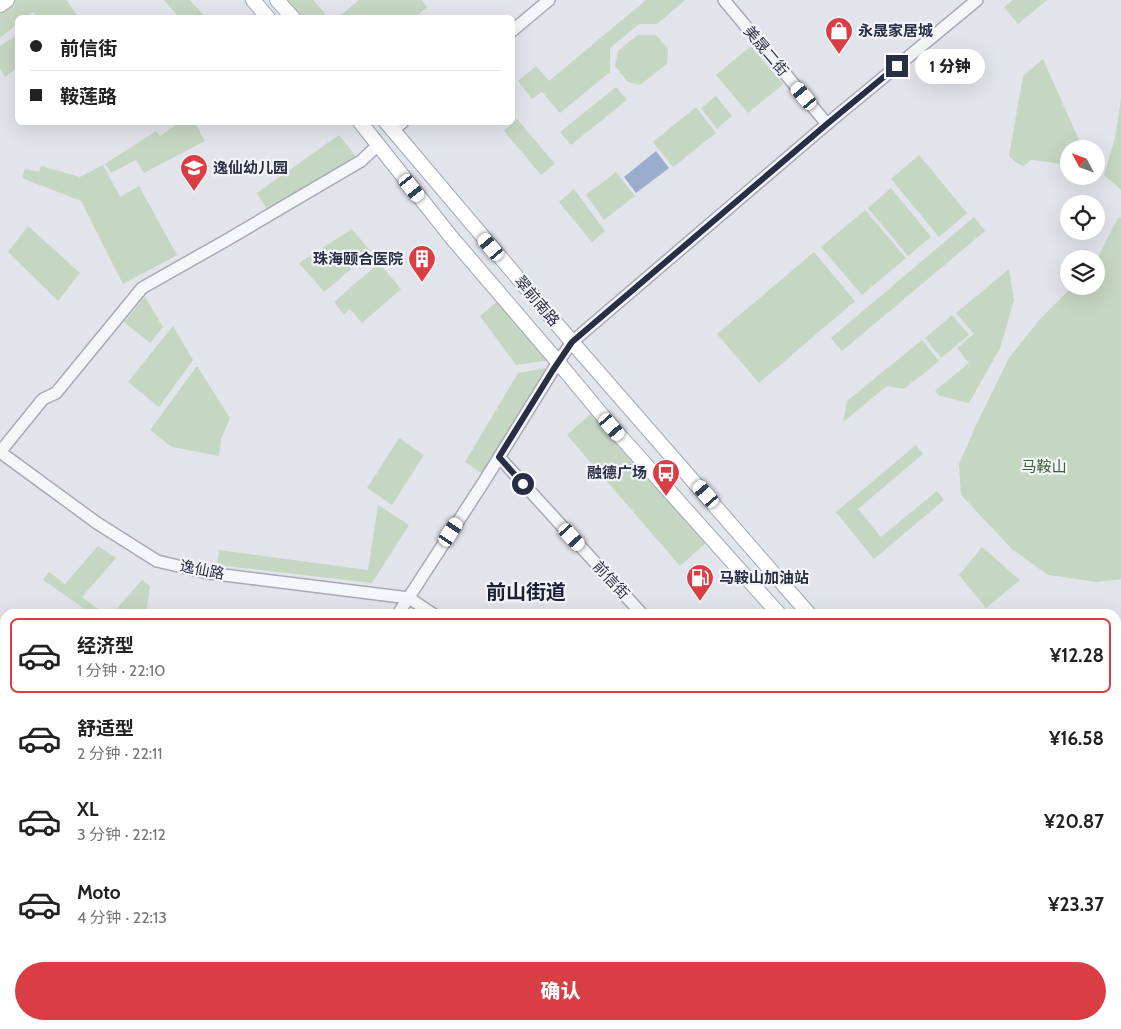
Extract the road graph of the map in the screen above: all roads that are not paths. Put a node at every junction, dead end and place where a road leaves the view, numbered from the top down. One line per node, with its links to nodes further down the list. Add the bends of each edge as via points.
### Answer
1 (7, 0): 7 (main road)
2 (253, 0): 8 (main road)
3 (277, 0): 9 (main road)
4 (549, 0): 10 (street)
5 (724, 0): 11 (street, 美晟二街)
6 (977, 0): 11 (street)
7 (0, 5)
8 (266, 15)
9 (290, 15)
10 (515, 28)
11 (827, 124): 15 (street)
12 (362, 125): 14 (main road, 翠前南路)
13 (394, 125): 15 (main road, 翠前南路)
14 (378, 145): 16 (main road, 翠前南路); 17 (street, via 361,160 142,288 56,393 43,399)
15 (572, 342): 16 (street); 24 (main road, 翠前南路)
16 (558, 362): 18 (street); 23 (main road, 翠前南路)
17 (0, 452): 19 (street, 逸仙路, via 97,523 156,561 208,573)
18 (499, 457): 19 (street); 22 (street, 前信街)
19 (409, 598): 20 (street); 21 (street, 逸仙路)
20 (401, 609)
21 (426, 609)
22 (637, 609)
23 (775, 609)
24 (805, 609)

